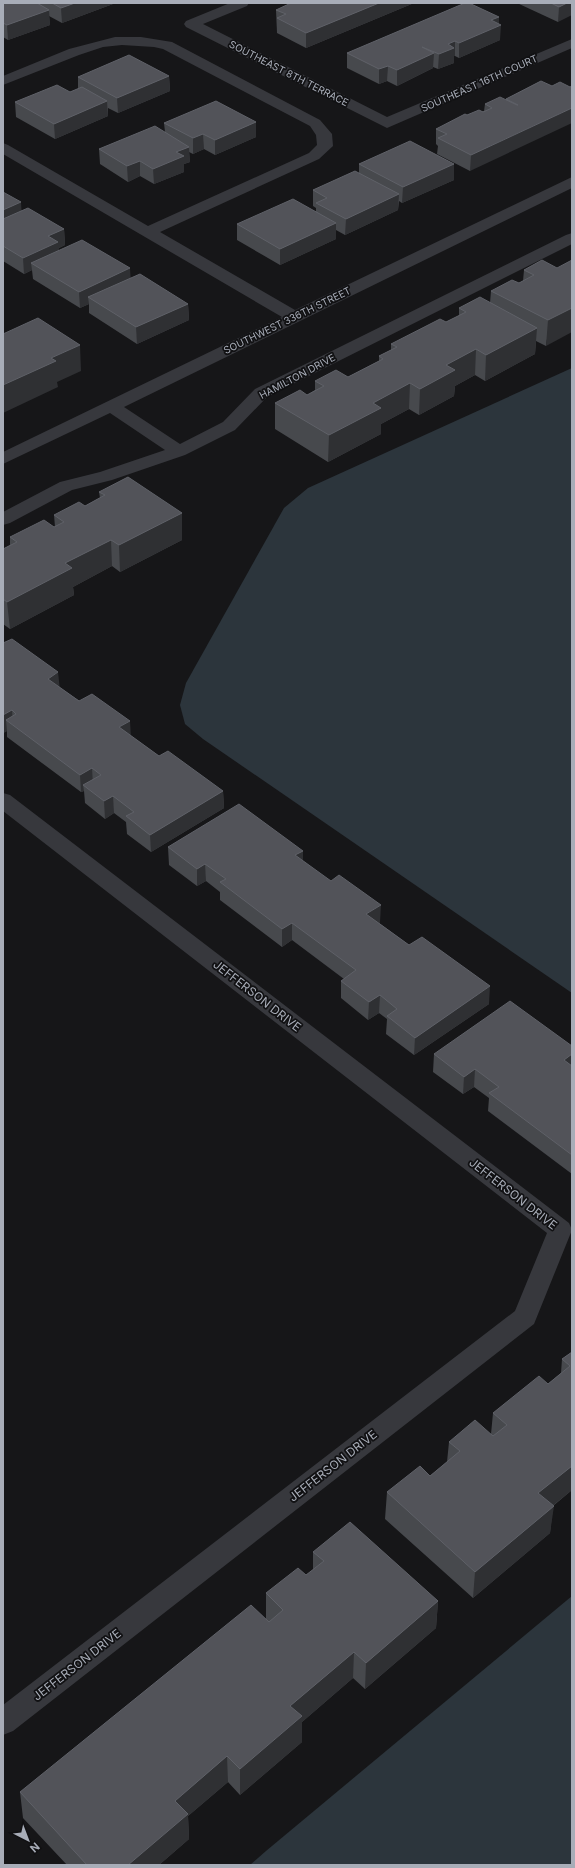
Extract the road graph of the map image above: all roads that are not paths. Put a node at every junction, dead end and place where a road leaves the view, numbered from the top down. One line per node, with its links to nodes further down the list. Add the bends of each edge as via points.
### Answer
1 (242, 3): 4 (street, SOUTHEAST 8TH TERRACE, via 191,24)
2 (572, 43): 4 (street, SOUTHEAST 16TH COURT)
3 (3, 81): 7 (street, via 82,49 114,41 142,41 167,45 315,123 324,134 325,146 314,156)
4 (387, 123)
5 (3, 148): 7 (street)
6 (572, 182): 9 (street, SOUTHWEST 336TH STREET)
7 (148, 232): 9 (street)
8 (572, 238): 11 (street, HAMILTON DRIVE, via 261,393 229,426)
9 (294, 317): 10 (street, SOUTHWEST 336TH STREET)
10 (111, 406): 11 (street); 12 (street, SOUTHWEST 336TH STREET)
11 (180, 451): 13 (street, HAMILTON DRIVE, via 106,476 66,486)
12 (3, 459)
13 (3, 519)
14 (3, 800): 15 (street, JEFFERSON DRIVE, via 560,1230 525,1317)
15 (3, 1722)

